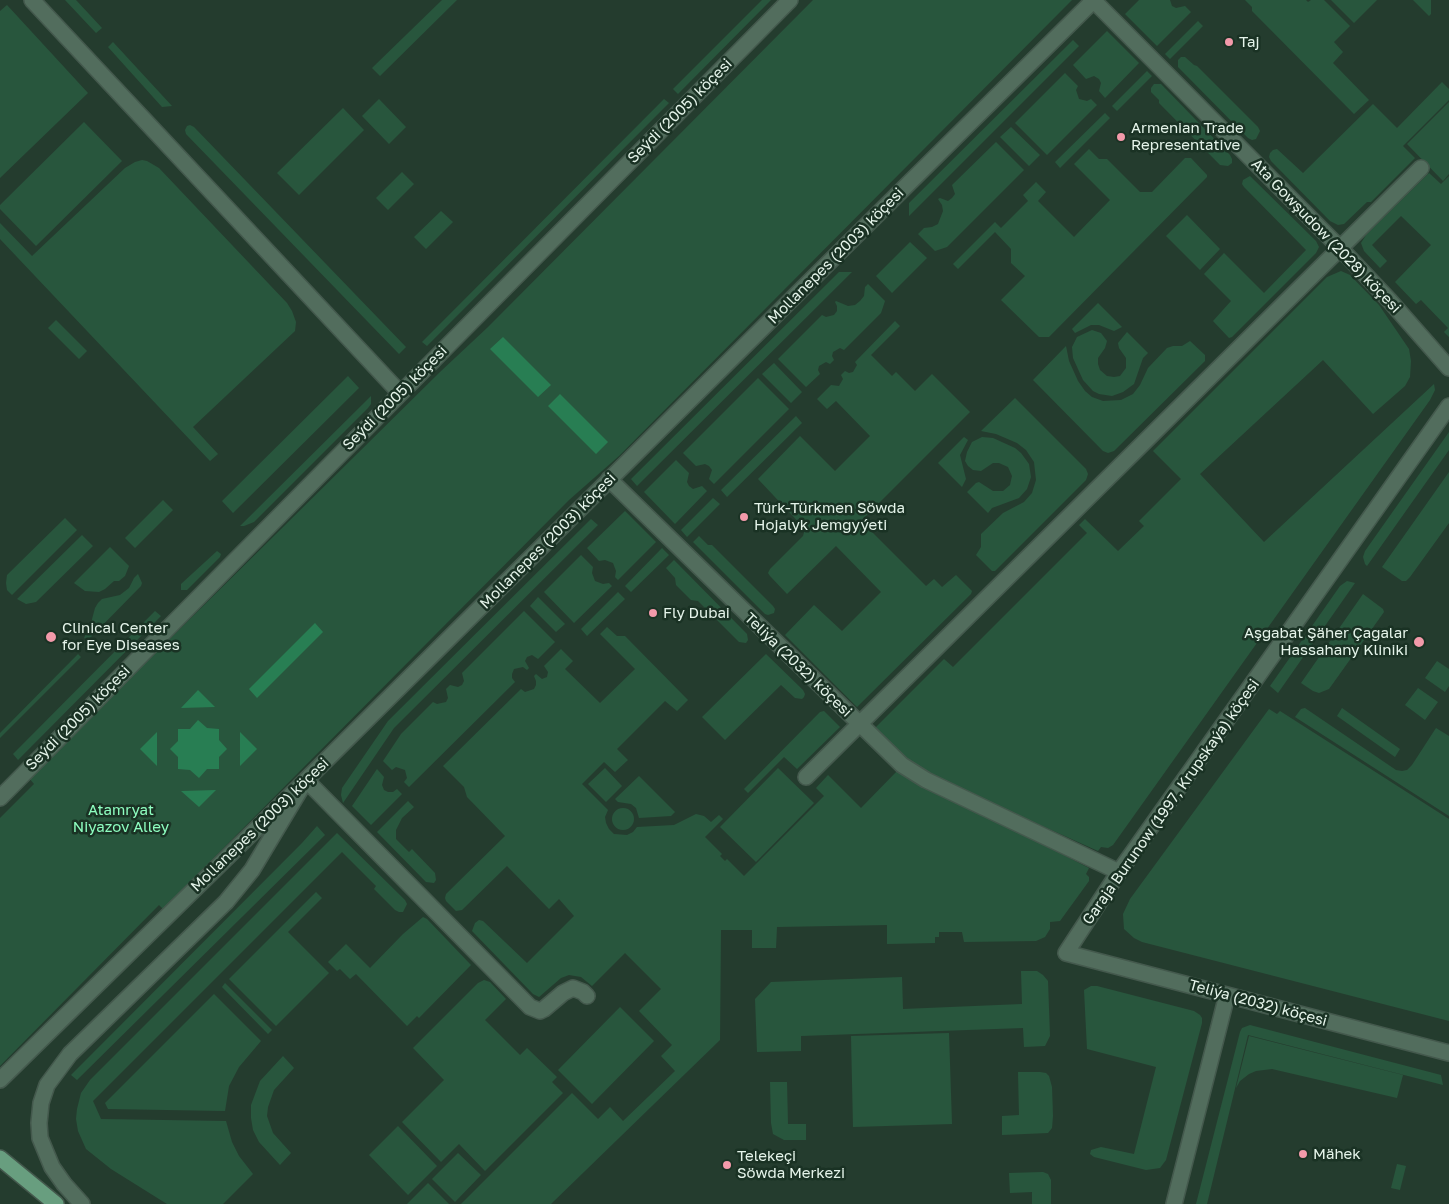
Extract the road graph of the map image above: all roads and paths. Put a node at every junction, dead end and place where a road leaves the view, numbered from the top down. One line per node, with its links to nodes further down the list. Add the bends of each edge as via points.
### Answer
1 (32, 0): 7 (street)
2 (790, 0): 7 (street, Seýdi (2005) köçesi)
3 (1094, 0): 5 (street, Ata Gowşudow (2028) köçesi); 9 (street, Mollanepes (2003) köçesi)
4 (1421, 168): 5 (street)
5 (1340, 248): 6 (street, Ata Gowşudow (2028) köçesi); 10 (street)
6 (1449, 368)
7 (400, 393): 13 (street, Seýdi (2005) köçesi)
8 (1449, 406): 14 (street, Garaja Burunow (1997, Krupskaýa) köçesi)
9 (610, 480): 10 (street, Teliýa (2032) köçesi); 12 (street, Mollanepes (2003) köçesi)
10 (859, 724): 11 (street); 14 (street, Teliýa (2032) köçesi, via 912,772)
11 (806, 776)
12 (306, 780): 17 (street, via 530,1007 540,1011 574,988); 19 (street, Mollanepes (2003) köçesi); 22 (street, via 252,870 226,902 70,1054 47,1084 41,1103 40,1138 52,1166)
13 (0, 798)
14 (1120, 872): 15 (street, Garaja Burunow (1997, Krupskaýa) köçesi)
15 (1066, 953): 16 (street, Teliýa (2032) köçesi)
16 (1227, 995): 18 (street, Teliýa (2032) köçesi); 23 (street)
17 (587, 996)
18 (1449, 1053)
19 (0, 1080)
20 (0, 1158): 21 (main road)
21 (56, 1204)
22 (82, 1204)
23 (1174, 1204)

